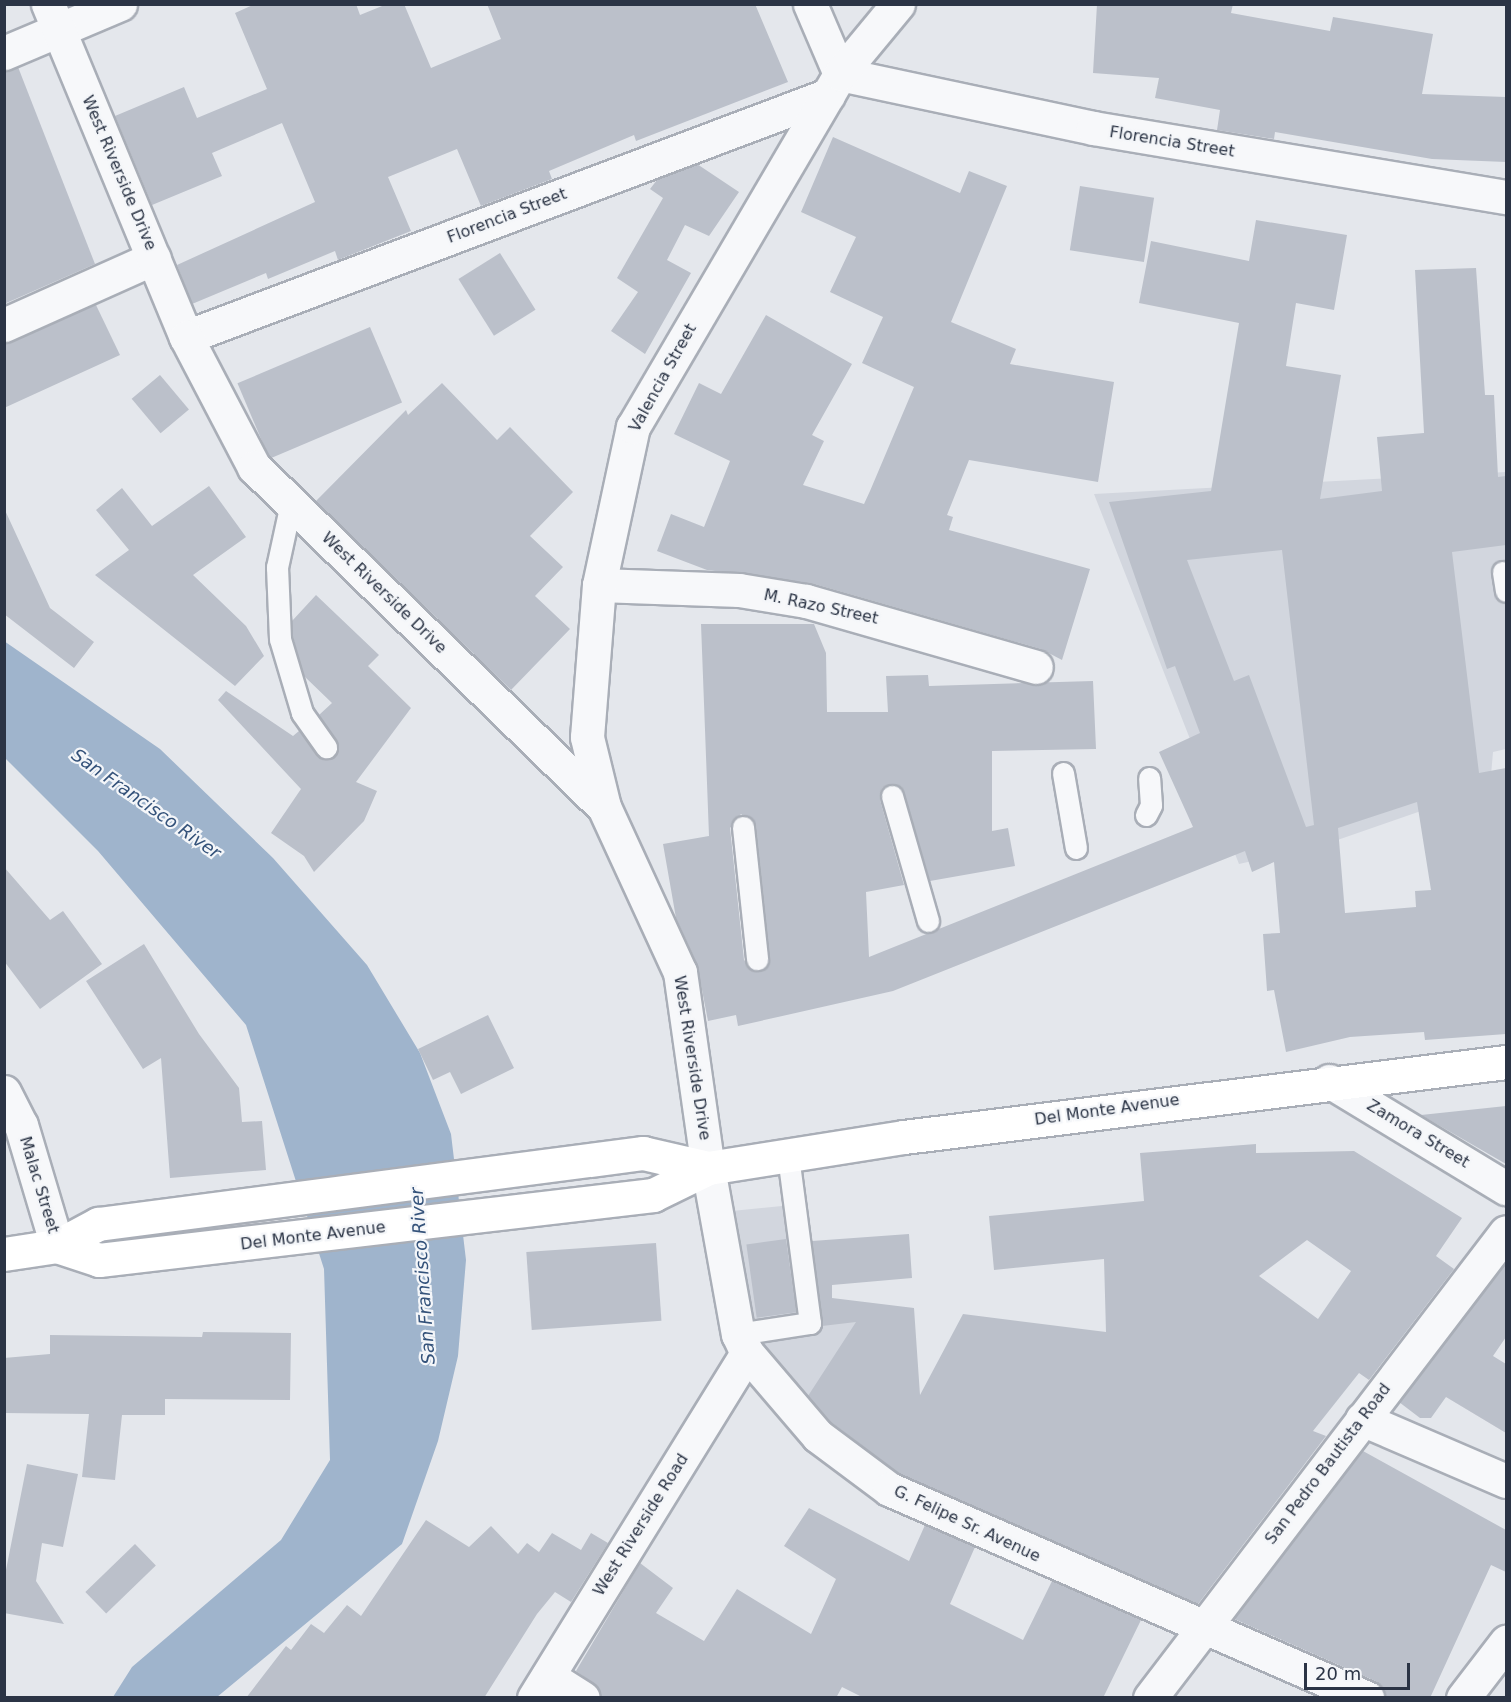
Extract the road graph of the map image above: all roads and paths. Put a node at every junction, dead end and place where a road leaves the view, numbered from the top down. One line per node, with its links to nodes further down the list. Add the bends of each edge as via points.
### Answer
1 (120, 4): 4 (street)
2 (810, 4): 6 (street)
3 (898, 4): 6 (street, Valencia Street)
4 (54, 17): 5 (street); 8 (street, West Riverside Drive)
5 (4, 53)
6 (834, 84): 7 (street, Florencia Street); 10 (street, Florencia Street); 12 (street, Valencia Street, via 633,427)
7 (1506, 197)
8 (154, 258): 9 (street); 10 (street, West Riverside Drive)
9 (4, 325)
10 (186, 337): 11 (street, West Riverside Drive, via 254,467)
11 (291, 503): 14 (lane, via 277,567 280,639 302,713); 18 (street, West Riverside Drive)
12 (599, 585): 13 (street, M. Razo Street, via 739,590 806,601); 18 (street, Valencia Street, via 587,737)
13 (1036, 667)
14 (326, 747)
15 (1063, 773): 21 (lane)
16 (1149, 778): 19 (lane, via 1151,805)
17 (892, 796): 22 (lane)
18 (603, 807): 28 (street, West Riverside Drive, via 680,972)
19 (1146, 815)
20 (744, 827): 23 (lane)
21 (1076, 848)
22 (928, 921)
23 (757, 959)
24 (1506, 1062): 25 (main road, Del Monte Avenue)
25 (1329, 1081): 27 (main road, Del Monte Avenue); 29 (street, Zamora Street)
26 (4, 1092): 31 (street, Malac Street, via 21,1125)
27 (788, 1156): 28 (main road, Del Monte Avenue); 33 (lane, via 810,1323)
28 (708, 1168): 31 (main road, Del Monte Avenue, via 643,1153 256,1208 98,1224); 31 (main road, Del Monte Avenue, via 653,1195 261,1243 99,1260); 33 (street)
29 (1506, 1188)
30 (1506, 1232): 34 (street, San Pedro Bautista Road)
31 (57, 1246): 32 (main road, Del Monte Avenue)
32 (4, 1254)
33 (743, 1343): 36 (street, G. Felipe Sr. Avenue, via 818,1436 889,1489); 38 (street, West Riverside Road)
34 (1362, 1419): 35 (street); 36 (street, San Pedro Bautista Road)
35 (1506, 1481)
36 (1205, 1628): 40 (street, San Pedro Bautista Road); 41 (street, G. Felipe Sr. Avenue)
37 (1506, 1642): 42 (street)
38 (541, 1687): 39 (street)
39 (583, 1698)
40 (1150, 1698)
41 (1367, 1698)
42 (1463, 1698)

